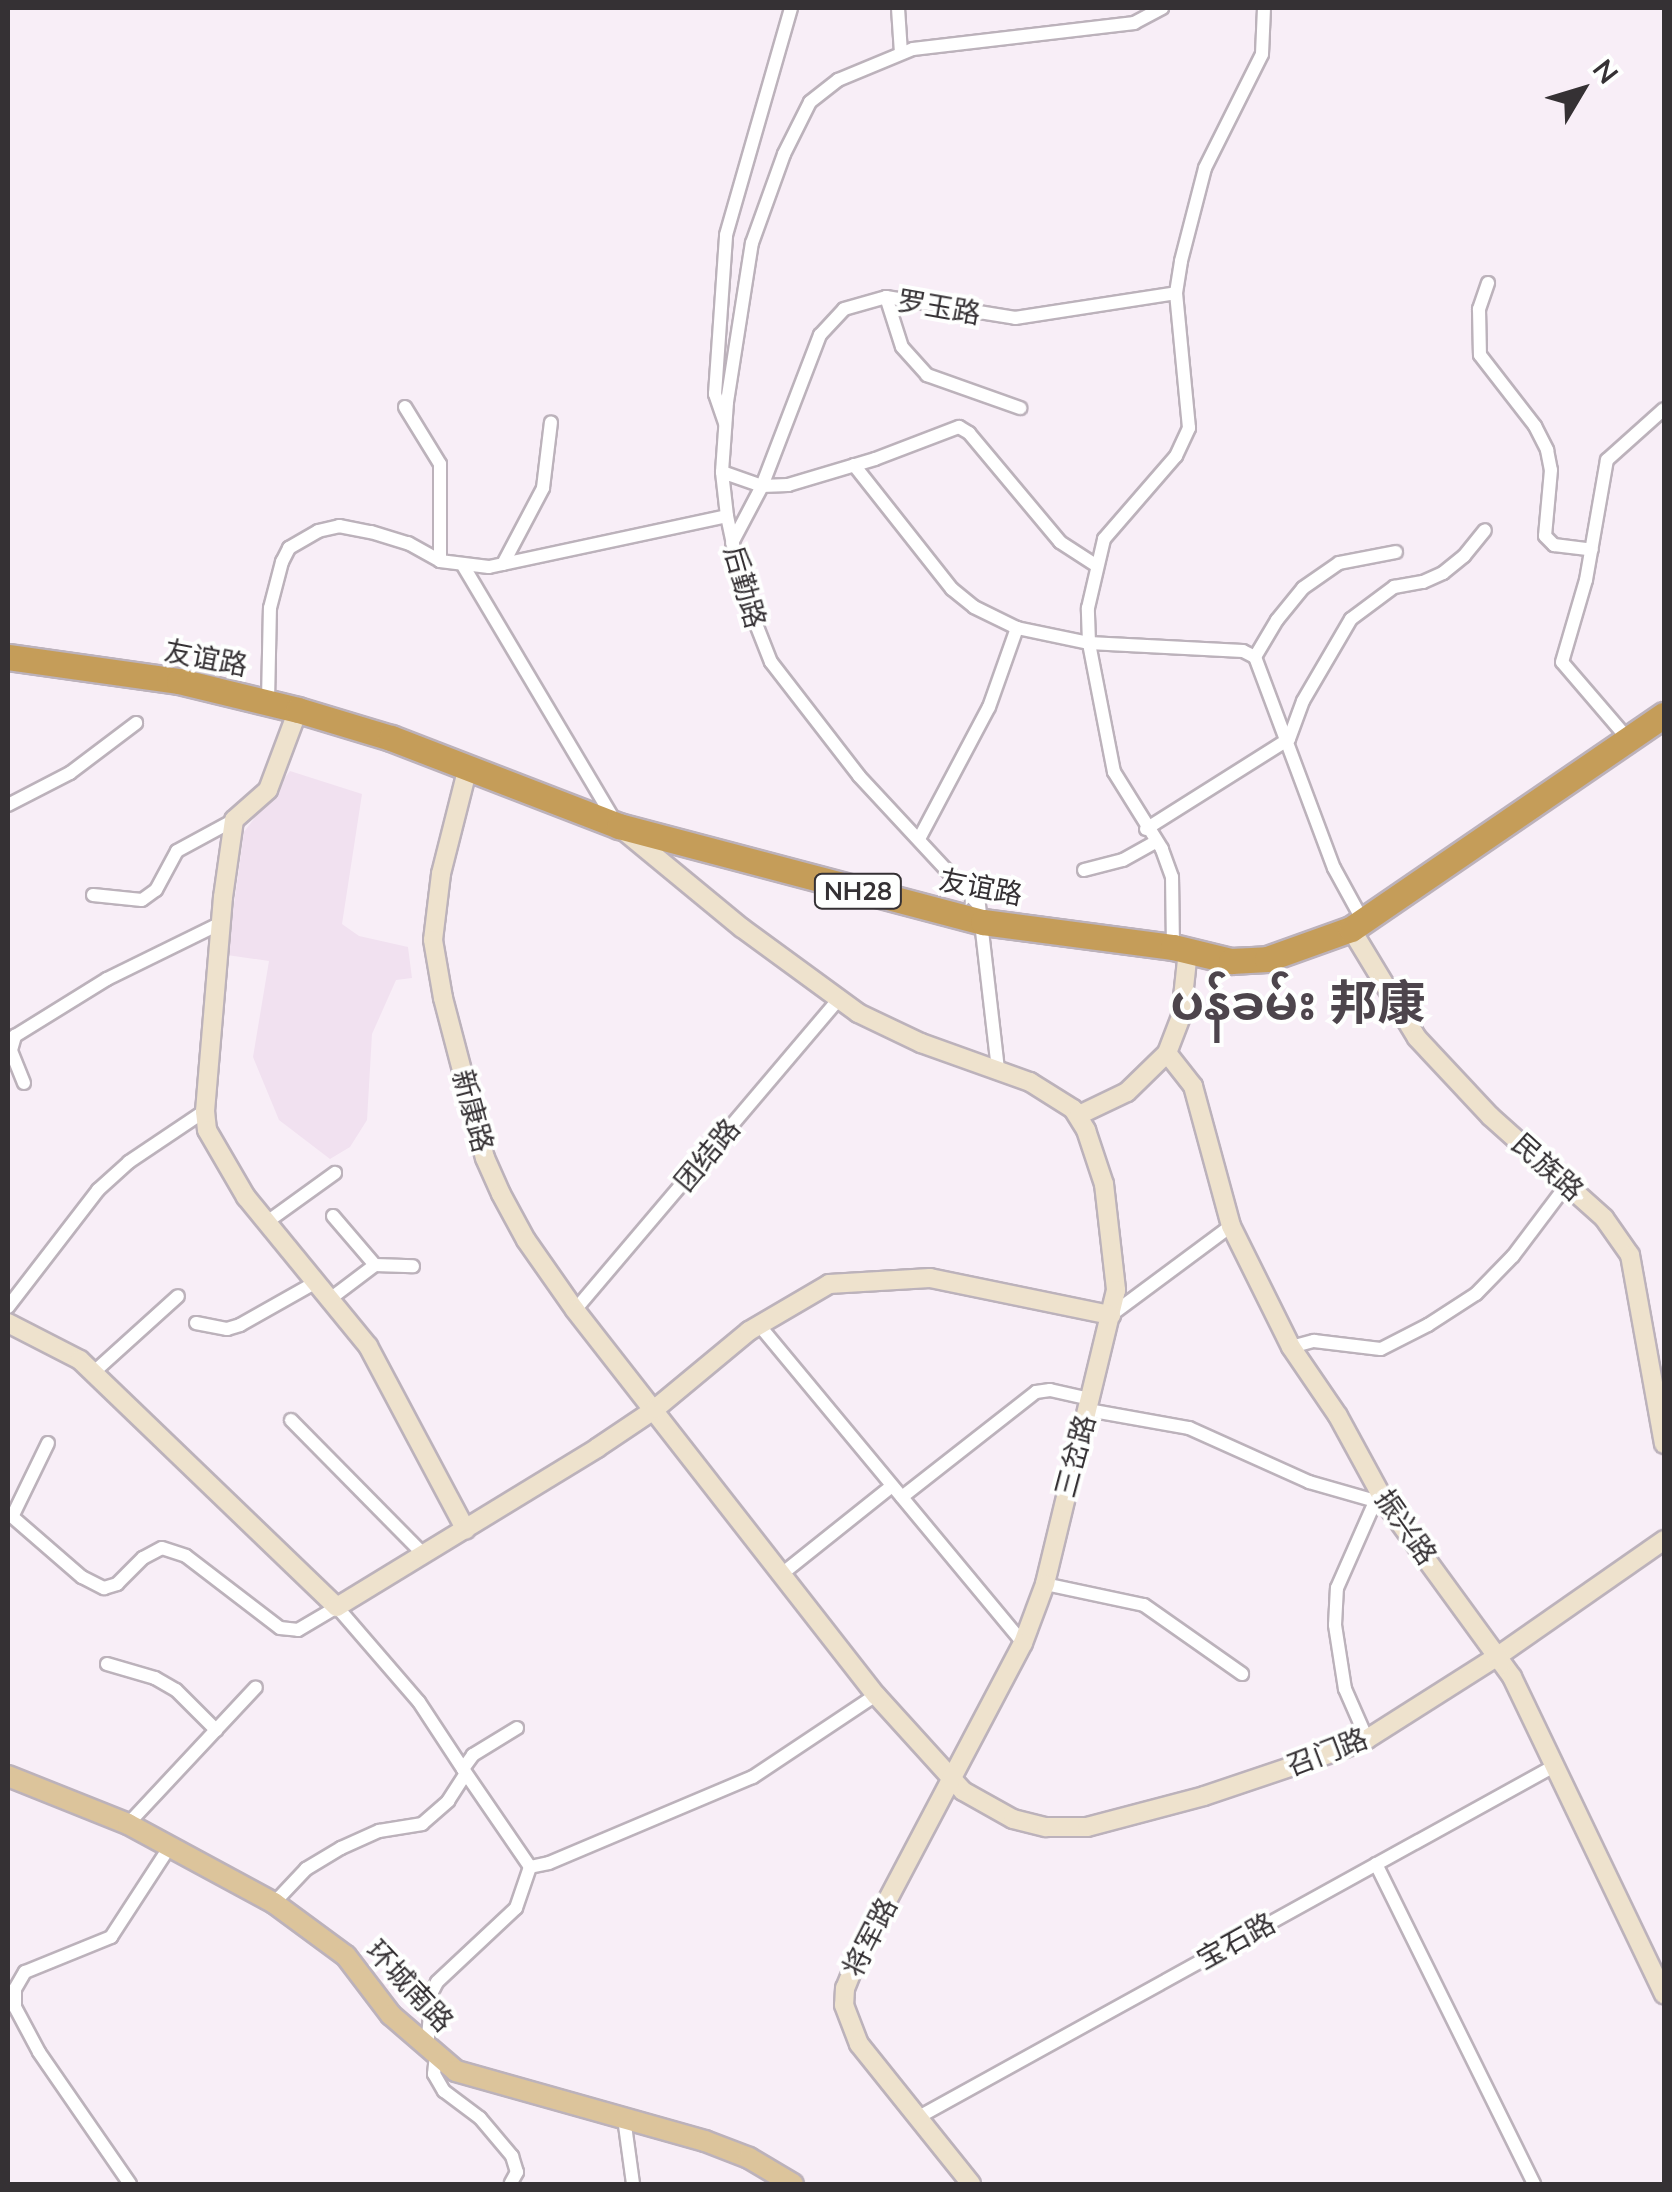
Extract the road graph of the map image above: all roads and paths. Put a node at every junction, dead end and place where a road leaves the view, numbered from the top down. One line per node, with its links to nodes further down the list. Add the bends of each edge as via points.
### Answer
1 (790, 8): 13 (street, via 726,235 715,394)
2 (898, 8): 5 (street)
3 (1162, 8): 5 (street, via 1134,23)
4 (1264, 8): 7 (street, via 1262,54 1206,168)
5 (901, 53): 13 (street, via 822,89 799,118 752,242)
6 (1488, 282): 20 (street, via 1479,309 1480,355 1547,450 1545,536 1554,545)
7 (1176, 293): 8 (street, 罗玉路, via 1015,318); 24 (street, via 1189,428 1176,456 1104,539)
8 (886, 296): 10 (street, via 902,347 928,375); 16 (street, 罗玉路, via 844,309 820,335)
9 (405, 407): 22 (street, via 440,464)
10 (1020, 408)
11 (1664, 409): 20 (street, via 1606,460)
12 (551, 422): 23 (street, via 543,488)
13 (726, 425): 15 (street)
14 (854, 465): 16 (street); 24 (street, via 965,429 1060,542); 26 (street, via 952,589)
15 (722, 472): 16 (street); 17 (street)
16 (762, 486): 19 (street, 罗玉路)
17 (726, 516): 19 (street, 后勤路); 23 (street, 后勤路)
18 (1485, 530): 34 (street, via 1443,573 1394,587 1351,619)
19 (732, 543): 41 (street, 后勤路, via 771,662 859,776)
20 (1592, 550): 35 (street, via 1562,662)
21 (1396, 552): 28 (street, via 1339,564 1303,588)
22 (440, 561): 25 (street, 后勤路); 30 (street, 后勤路, via 408,543 338,526 290,548 270,608)
23 (503, 564): 25 (street, 后勤路)
24 (1094, 564): 27 (street)
25 (464, 567): 39 (street)
26 (1017, 628): 27 (street); 41 (street, via 989,707)
27 (1089, 642): 28 (street); 40 (street, via 1114,772)
28 (1256, 657): 34 (street)
29 (8, 658): 30 (highway, 友谊路 / NH28, via 179,681)
30 (268, 702): 31 (highway, 友谊路 / NH28)
31 (298, 710): 36 (highway, 友谊路 / NH28); 38 (main road, via 268,790)
32 (1664, 715): 35 (highway, 友谊路 / NH28)
33 (136, 724): 37 (street)
34 (1289, 739): 40 (street); 47 (street)
35 (1628, 739): 47 (highway, 友谊路 / NH28)
36 (468, 768): 39 (highway, 友谊路 / NH28); 66 (main road, 新康路, via 440,874 433,940 443,998 485,1158 526,1240)
37 (8, 806)
38 (234, 820): 44 (street, via 177,852 156,890 142,900); 45 (main road)
39 (618, 826): 46 (highway, 友谊路 / NH28); 49 (main road)
40 (1146, 828): 42 (street)
41 (919, 839): 46 (street, 后勤路, via 974,897)
42 (1156, 842): 43 (street); 48 (street, via 1172,877)
43 (1084, 870)
44 (93, 895)
45 (221, 922): 52 (street, via 107,979 14,1036); 53 (main road)
46 (983, 922): 48 (highway, 友谊路 / NH28); 51 (street, 后勤路)
47 (1357, 925): 48 (highway, 友谊路 / NH28, via 1267,959 1232,962); 56 (main road, 民族路, via 1417,1038 1490,1116)
48 (1181, 949): 50 (main road, via 1182,1016)
49 (838, 1000): 51 (main road, via 882,1026); 66 (street, 团结路)
50 (1168, 1053): 54 (main road, via 1139,1084); 59 (main road, 振兴路, via 1193,1086)
51 (998, 1070): 54 (main road)
52 (24, 1083)
53 (205, 1111): 58 (main road, via 215,1149); 65 (street, via 98,1190)
54 (1080, 1115): 67 (main road, 三岔路, via 1104,1184 1116,1264)
55 (335, 1172): 58 (street)
56 (1568, 1183): 71 (street, via 1476,1294 1428,1325 1381,1350 1314,1342); 77 (main road, 民族路, via 1630,1255)
57 (333, 1216): 60 (street)
58 (267, 1222): 62 (main road)
59 (1231, 1226): 67 (street); 71 (main road, 振兴路)
60 (376, 1265): 61 (street); 64 (street)
61 (413, 1266)
62 (316, 1282): 64 (main road); 69 (street, via 240,1326)
63 (178, 1296): 72 (street)
64 (330, 1298): 81 (main road, via 382,1370)
65 (8, 1307)
66 (575, 1310): 74 (main road, 新康路)
67 (1110, 1315): 70 (main road, via 902,1277 829,1284); 73 (main road, 三岔路)
68 (8, 1323): 72 (main road, via 48,1340)
69 (196, 1323)
70 (759, 1324): 74 (main road); 78 (street)
71 (1291, 1347): 79 (main road, 振兴路, via 1338,1416)
72 (94, 1372): 86 (main road)
73 (1089, 1405): 78 (street, via 1050,1390 1036,1392); 79 (street, via 1189,1428 1309,1482); 85 (main road, 三岔路)
74 (655, 1408): 81 (main road); 84 (main road, 新康路)
75 (292, 1420): 83 (street)
76 (48, 1442): 80 (street)
77 (1664, 1444)
78 (897, 1491): 84 (street); 87 (street)
79 (1381, 1503): 88 (main road, 振兴路); 95 (street, via 1336,1588 1345,1689)
80 (10, 1514): 86 (street, via 104,1588 162,1548 186,1556 280,1628 298,1630)
81 (466, 1530): 83 (main road)
82 (1664, 1540): 88 (main road, 召门路)
83 (424, 1555): 86 (main road)
84 (783, 1573): 92 (main road, 新康路)
85 (1045, 1584): 87 (main road, 三岔路); 90 (street, via 1144,1605)
86 (337, 1607): 97 (street, via 418,1702)
87 (1023, 1643): 99 (main road, 三岔路)
88 (1498, 1656): 95 (main road, 召门路); 96 (main road, 振兴路)
89 (108, 1664): 94 (street, via 176,1690)
90 (1242, 1674)
91 (256, 1687): 94 (street)
92 (876, 1695): 99 (main road, 新康路); 103 (street, via 753,1777)
93 (517, 1728): 97 (street, via 474,1755)
94 (216, 1730): 100 (street)
95 (1367, 1739): 99 (main road, 召门路, via 1204,1796 1086,1826 1046,1827 1013,1818)
96 (1556, 1765): 102 (street, 宝石路); 105 (main road, 振兴路)
97 (464, 1772): 103 (street); 104 (street, via 448,1801 422,1824 379,1830 341,1848 306,1869)
98 (8, 1776): 100 (main road, 环城南路)
99 (951, 1782): 108 (main road, 将军路, via 845,1988 844,2005 859,2044)
100 (128, 1824): 101 (main road, 环城南路)
101 (170, 1846): 104 (main road, 环城南路); 109 (street, via 111,1937 25,1972 14,1988 15,2006 39,2052)
102 (1376, 1864): 108 (street, 宝石路); 114 (street)
103 (530, 1867): 106 (street, via 516,1908 437,1982)
104 (274, 1903): 106 (main road, 环城南路, via 346,1956 391,2014)
105 (1664, 1994)
106 (431, 2051): 107 (main road, 环城南路, via 456,2071); 110 (street, via 444,2090 512,2156 517,2172)
107 (624, 2118): 111 (street); 112 (main road, 环城南路, via 749,2158)
108 (917, 2118): 113 (main road, 将军路)
109 (130, 2184)
110 (511, 2184)
111 (632, 2184)
112 (793, 2184)
113 (971, 2184)
114 (1534, 2184)

